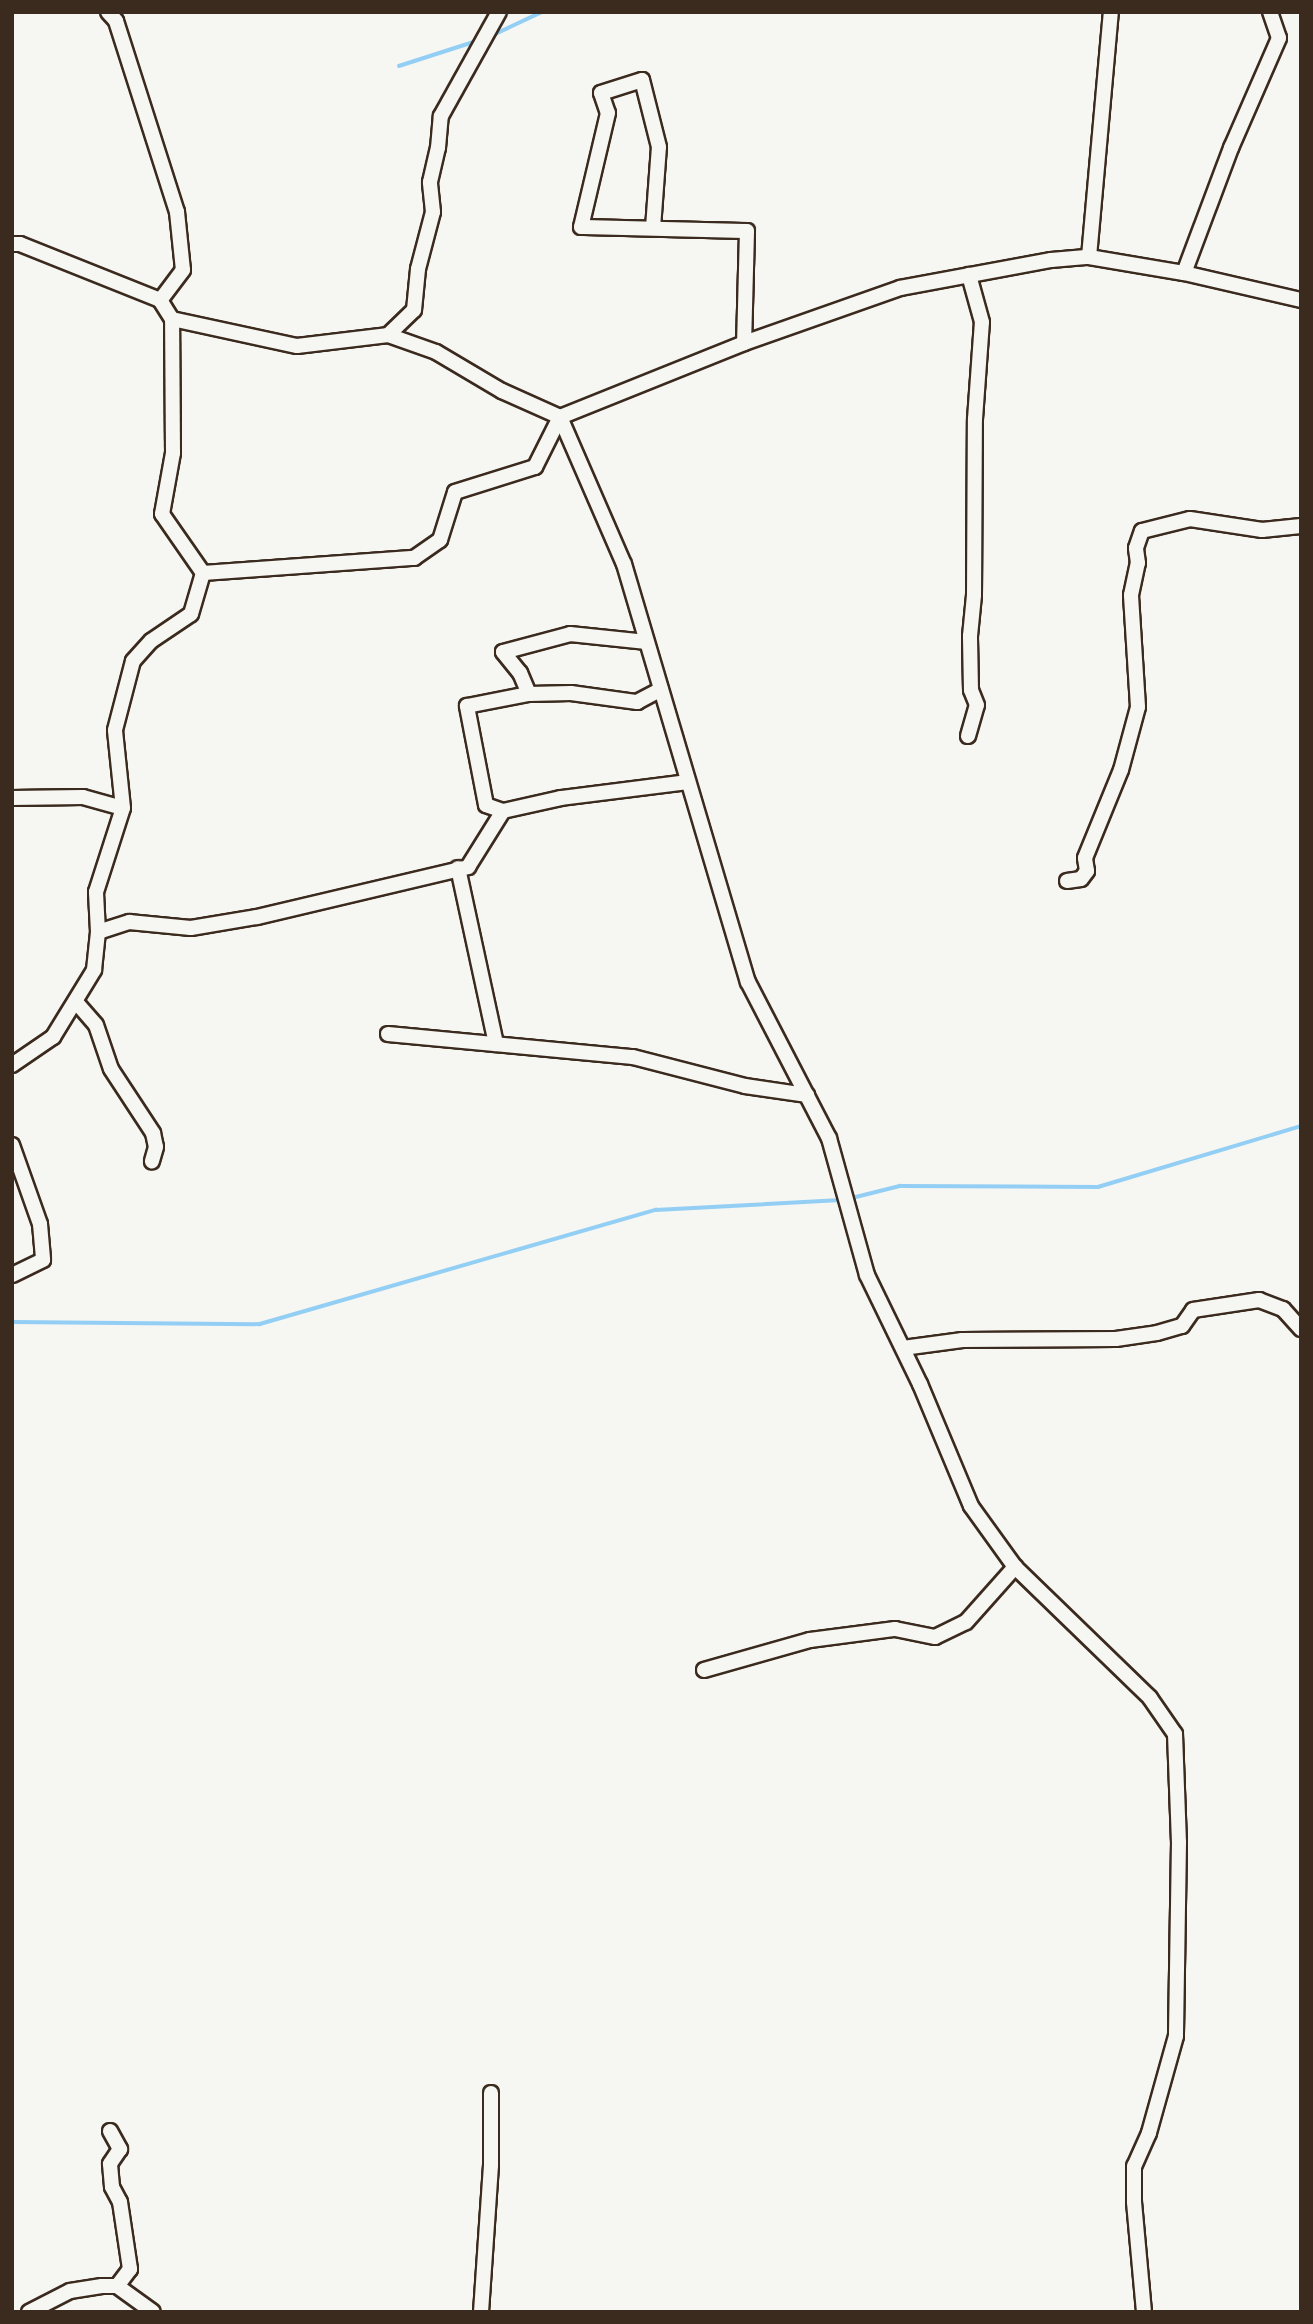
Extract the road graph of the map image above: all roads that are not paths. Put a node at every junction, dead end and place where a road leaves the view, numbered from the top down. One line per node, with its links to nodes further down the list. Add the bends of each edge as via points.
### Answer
1 (108, 12): 10 (street, via 116,21 177,212 183,271)
2 (499, 12): 13 (street, via 441,116 430,182 433,212 418,269 414,310)
3 (1111, 12): 7 (street)
4 (1270, 12): 8 (street, via 1279,38)
5 (653, 228): 5 (street, via 581,227 608,114 601,93 642,80 659,147); 14 (street, via 747,231)
6 (12, 244): 10 (street)
7 (1089, 257): 8 (street); 9 (street)
8 (1184, 273): 11 (street)
9 (969, 275): 14 (street, via 900,288); 21 (street, via 982,322 970,636 971,690 977,705)
10 (160, 300): 12 (street)
11 (1301, 300)
12 (172, 319): 13 (street, via 297,346); 17 (street, via 173,453 162,514)
13 (388, 335): 15 (street, via 436,352 502,391)
14 (744, 344): 15 (street)
15 (560, 417): 17 (street, via 534,467 456,492 440,540 414,558); 18 (street, via 624,564)
16 (1301, 526): 27 (street, via 1262,530 1190,519 1142,531 1131,595 1138,706 1121,770 1085,858 1087,871 1081,879)
17 (203, 573): 24 (street, via 191,614 151,641 133,660 115,730)
18 (647, 642): 19 (street); 20 (street, via 570,634 503,652)
19 (661, 690): 20 (street, via 637,702 571,693); 22 (street)
20 (529, 694): 25 (street, via 467,706 486,805)
21 (968, 736)
22 (687, 782): 25 (street, via 561,798); 33 (street, via 748,982)
23 (12, 798): 24 (street, via 83,797)
24 (123, 808): 28 (street, via 96,892)
25 (503, 811): 26 (street, via 468,867)
26 (458, 868): 28 (street, via 257,917 191,928 129,922); 31 (street)
27 (1067, 881)
28 (99, 932): 29 (street, via 94,970)
29 (76, 1002): 32 (street, via 53,1037); 35 (street, via 96,1025 111,1069 153,1133)
30 (388, 1034): 31 (street)
31 (496, 1044): 33 (street, via 633,1057 745,1086)
32 (12, 1065)
33 (807, 1095): 38 (street, via 829,1138 867,1275)
34 (12, 1145): 36 (street, via 40,1224 43,1260)
35 (152, 1161)
36 (12, 1275)
37 (1301, 1329): 38 (street, via 1283,1309 1259,1300 1193,1310 1182,1326 1157,1334 1116,1339 962,1340)
38 (903, 1348): 39 (street, via 971,1506)
39 (1015, 1567): 40 (street, via 965,1622 935,1637 895,1629 810,1640); 47 (street, via 1150,1698 1175,1734 1177,2036 1149,2133 1134,2166)
40 (704, 1670)
41 (491, 2093): 46 (street)
42 (110, 2131): 43 (street, via 120,2149 110,2164 130,2269)
43 (117, 2286): 44 (street, via 70,2291); 45 (street)
44 (29, 2312)
45 (153, 2312)
46 (481, 2312)
47 (1144, 2312)

